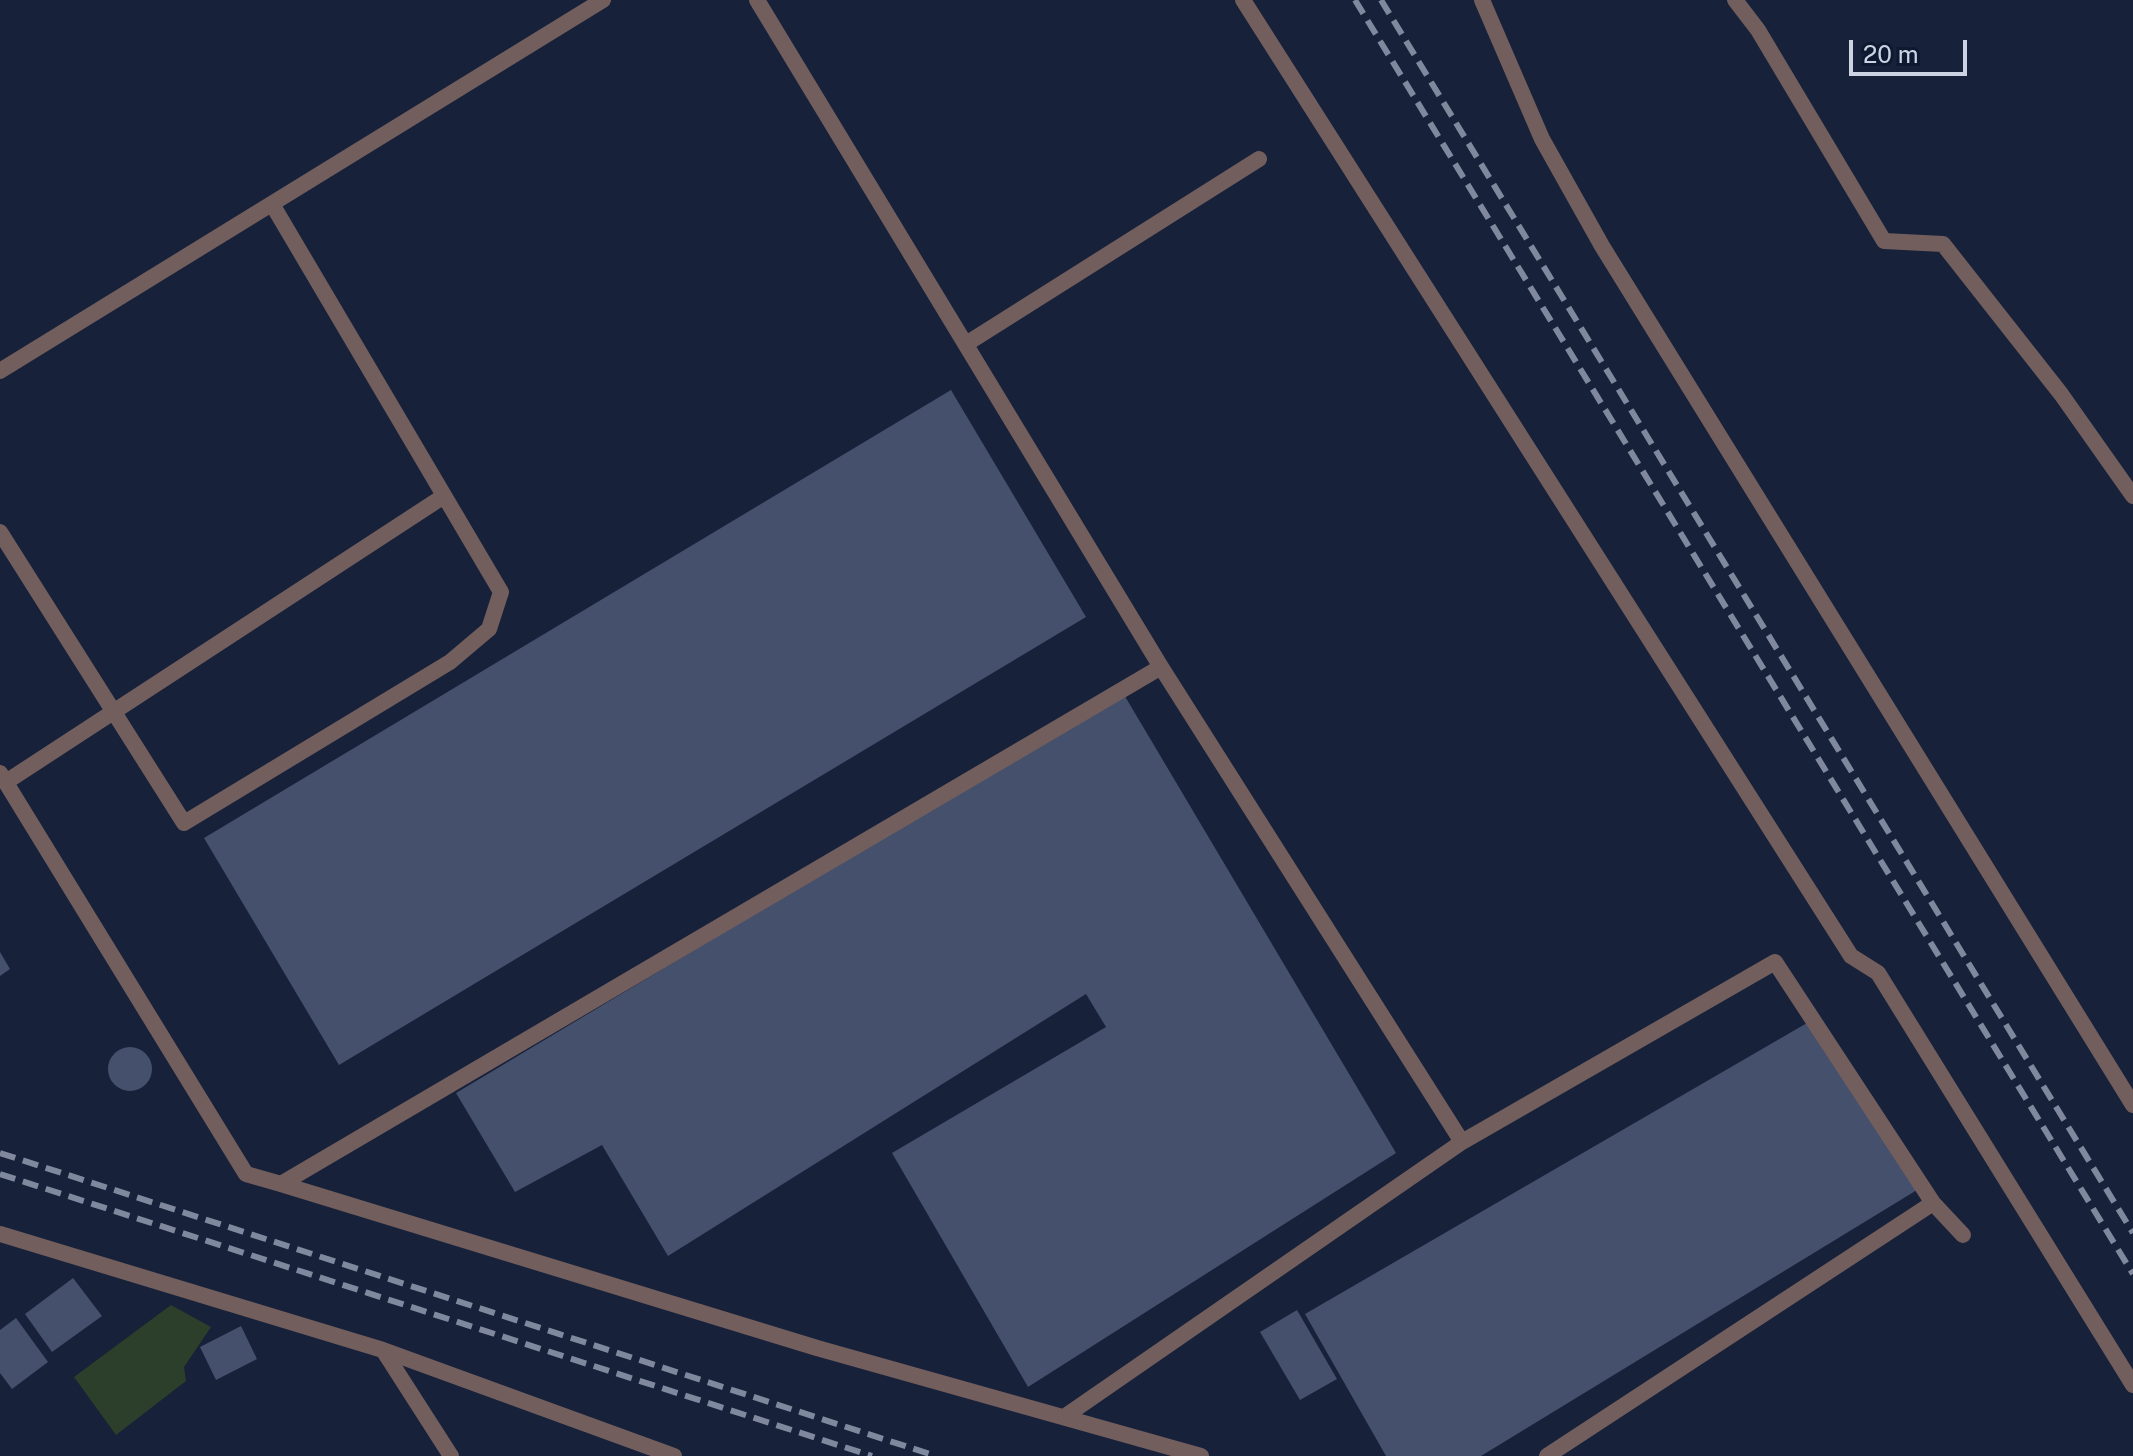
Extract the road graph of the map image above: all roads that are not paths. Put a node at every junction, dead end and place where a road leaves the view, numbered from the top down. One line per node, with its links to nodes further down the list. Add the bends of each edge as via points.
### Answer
1 (603, 0): 7 (street)
2 (757, 0): 8 (street)
3 (1243, 0): 23 (street, via 1851,956 1878,973)
4 (1482, 0): 16 (street, via 1542,139 1602,246)
5 (1735, 0): 11 (street, via 1884,241 1943,244)
6 (1259, 159): 8 (street)
7 (272, 204): 9 (street); 10 (street)
8 (966, 344): 13 (street)
9 (0, 371)
10 (444, 496): 14 (street); 14 (street, via 501,592 489,629 450,662 184,823)
11 (2133, 496)
12 (0, 532): 14 (street)
13 (1161, 667): 17 (street); 18 (street)
14 (114, 713): 15 (street)
15 (3, 778): 18 (street, via 246,1174)
16 (2133, 1105)
17 (1462, 1142): 19 (street, via 1775,962); 24 (street)
18 (281, 1184): 24 (street, via 817,1348)
19 (1933, 1203): 21 (street); 28 (street)
20 (0, 1234): 22 (street)
21 (1963, 1235)
22 (383, 1350): 25 (street); 26 (street)
23 (2133, 1385)
24 (1064, 1417): 27 (street)
25 (451, 1456)
26 (674, 1456)
27 (1201, 1456)
28 (1547, 1456)

